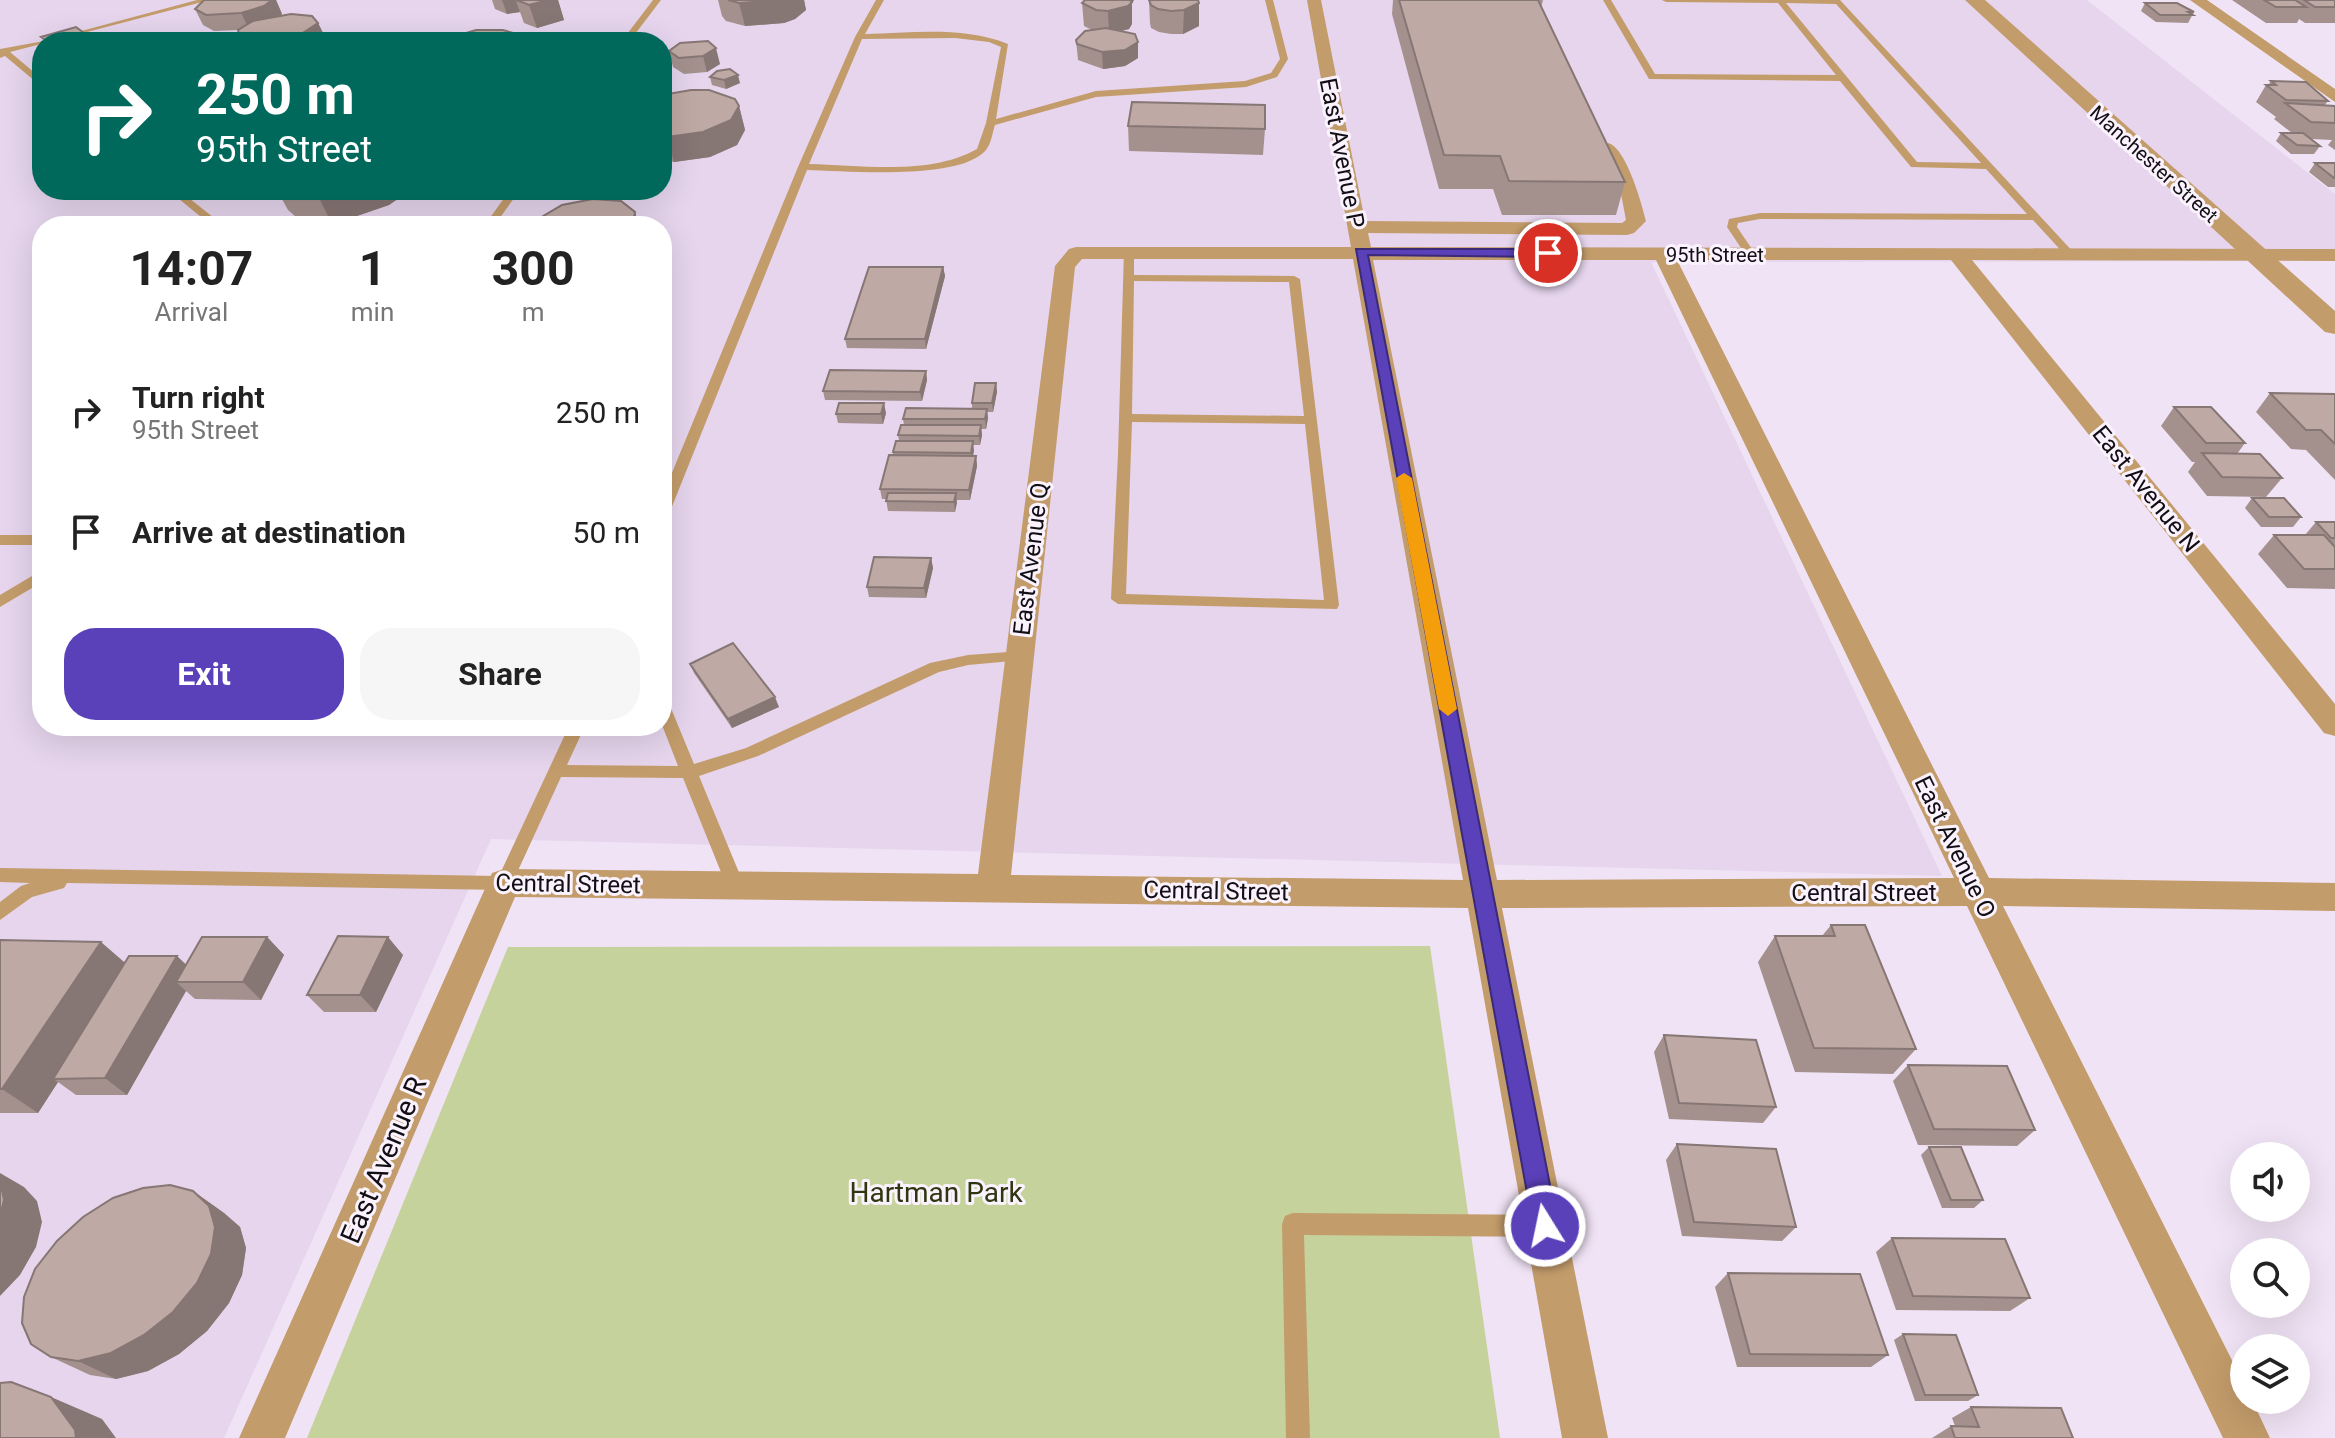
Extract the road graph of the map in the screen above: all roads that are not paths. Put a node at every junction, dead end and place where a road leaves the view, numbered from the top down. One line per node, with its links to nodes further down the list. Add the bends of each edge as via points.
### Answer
1 (206, 0): 12 (lane)
2 (657, 0): 13 (lane)
3 (880, 0): 14 (lane)
4 (1269, 0): 20 (lane, via 1284,59 1274,75 1231,86 1096,94)
5 (1314, 0): 28 (street, East Avenue P)
6 (1607, 0): 18 (lane, via 1652,77)
7 (1666, 0): 10 (lane)
8 (1974, 0): 35 (street, Manchester Street)
9 (2197, 0): 19 (street)
10 (1780, 1): 11 (lane); 18 (lane)
11 (1837, 1): 22 (lane)
12 (85, 32)
13 (633, 32)
14 (859, 37): 20 (lane, via 972,36 1005,46); 23 (lane)
15 (32, 46): 16 (lane)
16 (2, 53): 17 (lane)
17 (32, 76)
18 (1842, 78): 22 (lane, via 1914,165)
19 (2335, 97)
20 (991, 123): 23 (lane, via 982,150 962,162)
21 (1603, 138): 27 (street, via 1630,194 1636,221 1627,229)
22 (1989, 166): 26 (lane)
23 (803, 167): 44 (lane)
24 (186, 200): 25 (lane)
25 (206, 216)
26 (2036, 217): 34 (lane); 37 (lane, via 1760,216 1733,221)
27 (1570, 228): 28 (street); 32 (street)
28 (1359, 239): 31 (street, 95th Street); 32 (street, 95th Street); 61 (street, East Avenue P)
29 (1096, 251): 30 (street, 95th Street); 49 (street, East Avenue Q, via 1076,253 1065,266)
30 (1129, 251): 31 (street, 95th Street); 39 (lane)
31 (1291, 251): 40 (lane)
32 (1580, 253): 36 (street, 95th Street)
33 (1956, 254): 34 (street, 95th Street); 37 (street, 95th Street); 50 (street, East Avenue N)
34 (2070, 254): 35 (street, 95th Street)
35 (2254, 254): 38 (street, 95th Street); 41 (street, Manchester Street)
36 (1664, 255): 37 (street, 95th Street); 60 (street, East Avenue O)
37 (1751, 255)
38 (2335, 255)
39 (1129, 278): 40 (lane); 42 (lane)
40 (1294, 279): 43 (lane)
41 (2335, 326)
42 (1126, 418): 43 (lane); 43 (lane, via 1118,599 1332,605)
43 (1310, 420)
44 (672, 489)
45 (0, 540): 46 (lane)
46 (32, 540)
47 (32, 581): 48 (lane)
48 (0, 602)
49 (1020, 656): 54 (lane, via 935,667 752,752); 59 (street, East Avenue Q)
50 (2335, 725)
51 (672, 728): 54 (lane)
52 (572, 736): 53 (lane)
53 (555, 771): 54 (lane); 57 (lane)
54 (691, 772): 58 (lane)
55 (0, 875): 56 (lane)
56 (98, 875): 57 (lane, Central Street); 63 (lane, via 27,891)
57 (504, 883): 58 (street, Central Street); 65 (street, East Avenue R)
58 (736, 887): 59 (street, Central Street)
59 (993, 888): 61 (street, Central Street)
60 (1977, 892): 61 (street, Central Street); 62 (street, Central Street); 68 (street, East Avenue O)
61 (1484, 894): 64 (street, East Avenue P)
62 (2335, 897)
63 (0, 912)
64 (1545, 1226): 66 (lane, via 1293,1224); 67 (street, East Avenue P)
65 (262, 1438)
66 (1298, 1438)
67 (1585, 1438)
68 (2247, 1438)

